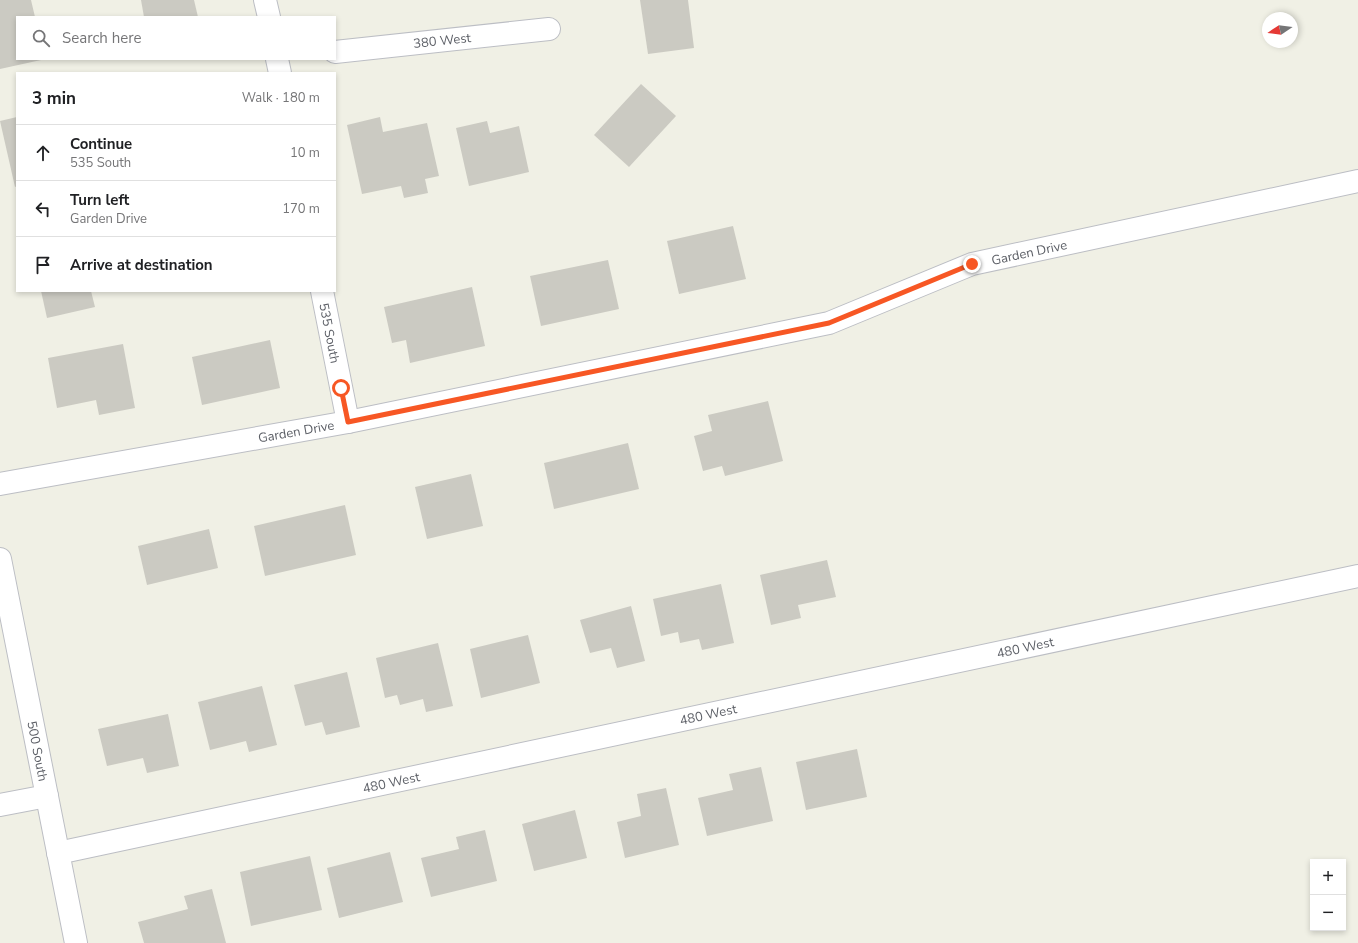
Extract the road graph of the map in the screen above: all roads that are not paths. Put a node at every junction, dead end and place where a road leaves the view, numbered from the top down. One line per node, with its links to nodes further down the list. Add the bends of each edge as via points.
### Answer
1 (265, 0): 2 (street)
2 (269, 16)
3 (549, 29): 4 (street, 380 West)
4 (336, 52)
5 (277, 60): 6 (street)
6 (280, 72)
7 (1358, 181): 9 (street, Garden Drive, via 972,264 829,323)
8 (322, 292): 9 (street, 535 South)
9 (348, 422): 10 (street, Garden Drive)
10 (0, 484)
11 (0, 559): 13 (street, 500 South)
12 (1358, 576): 15 (street, 480 West)
13 (47, 796): 14 (street); 15 (street, 500 South)
14 (0, 805)
15 (58, 853): 16 (street, 500 South)
16 (76, 943)

